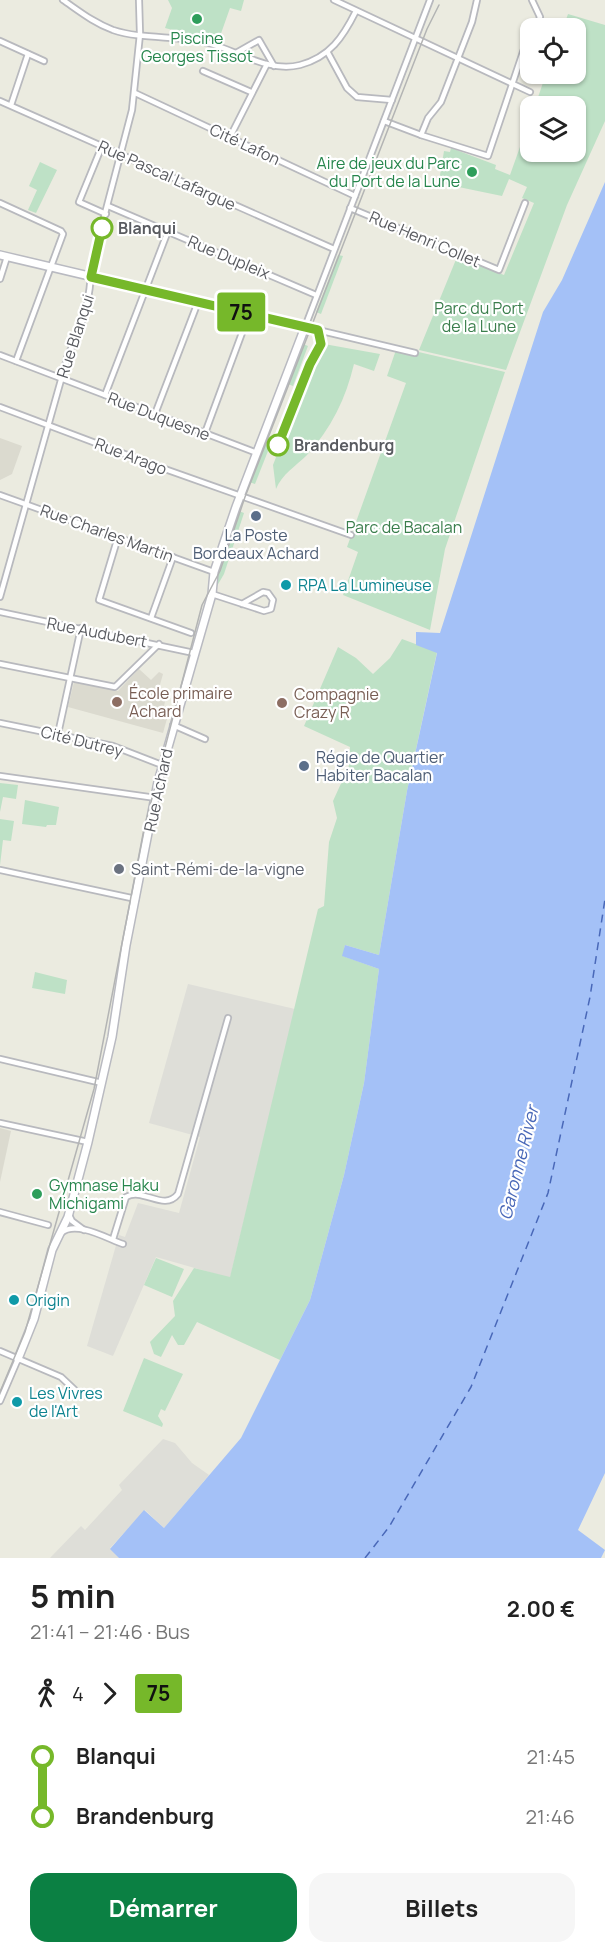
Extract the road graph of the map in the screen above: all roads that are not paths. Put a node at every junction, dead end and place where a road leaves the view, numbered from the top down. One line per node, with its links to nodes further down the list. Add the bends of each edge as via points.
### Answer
1 (63, 0): 9 (street, via 93,21 116,31)
2 (140, 0): 9 (street, Rue Blanqui)
3 (334, 0): 7 (street)
4 (430, 0): 10 (street)
5 (477, 0): 15 (street)
6 (532, 0): 8 (street)
7 (357, 11): 10 (street); 13 (street, via 343,37)
8 (539, 18)
9 (140, 34): 12 (street, via 191,39); 24 (street, Rue Blanqui)
10 (416, 38): 15 (street); 25 (street)
11 (0, 41): 14 (street)
12 (236, 52): 18 (street); 19 (street, via 259,40)
13 (328, 53): 19 (street, via 300,65); 25 (street, via 347,88 357,96)
14 (28, 54): 16 (street); 27 (street)
15 (459, 58): 21 (street); 30 (street, via 441,102)
16 (44, 61)
17 (520, 61): 21 (street)
18 (267, 64): 19 (street); 22 (street)
19 (274, 66)
20 (203, 71): 22 (street)
21 (512, 84): 23 (street); 30 (street, via 488,156)
22 (251, 92): 29 (street)
23 (530, 92)
24 (135, 93): 32 (street, Rue Blanqui); 33 (street, Cité Lafon)
25 (392, 99): 28 (street)
26 (0, 101): 27 (street, Rue Pascal Lafargue)
27 (10, 105): 31 (street, Rue Pascal Lafargue)
28 (384, 121): 30 (street); 33 (street)
29 (232, 133)
30 (421, 135)
31 (102, 146): 32 (street, Rue Pascal Lafargue); 38 (street, via 79,202)
32 (122, 155): 36 (street, Rue Blanqui); 40 (street, Rue Pascal Lafargue)
33 (355, 196): 37 (street)
34 (0, 203): 42 (street, via 63,232)
35 (525, 203): 37 (street, Rue Henri Collet, via 500,270)
36 (108, 206): 38 (street, Rue Blanqui); 39 (street, Rue Dupleix)
37 (350, 208): 40 (street)
38 (106, 214): 43 (street, Rue Blanqui)
39 (168, 231): 45 (street); 46 (street, Rue Dupleix)
40 (334, 249): 46 (street)
41 (4, 256): 42 (street); 44 (street)
42 (51, 267): 43 (street); 52 (street)
43 (91, 277): 45 (street); 53 (street, Rue Blanqui)
44 (0, 279)
45 (146, 290): 47 (street); 54 (street)
46 (316, 295): 49 (street)
47 (198, 302): 48 (street); 56 (street)
48 (249, 314): 49 (street); 58 (street)
49 (305, 327): 50 (street); 59 (street, Rue Achard)
50 (415, 353)
51 (0, 355): 52 (street, Rue Duquesne)
52 (16, 361): 53 (street, Rue Duquesne)
53 (62, 378): 54 (street, Rue Duquesne); 57 (street, Rue Blanqui)
54 (105, 395): 56 (street, Rue Duquesne)
55 (0, 407): 57 (street, Rue Arago)
56 (155, 414): 58 (street, Rue Duquesne)
57 (49, 424): 61 (street, Rue Arago); 62 (street, Rue Blanqui)
58 (204, 434): 59 (street, Rue Duquesne)
59 (257, 453): 61 (street, Rue Achard)
60 (0, 495): 62 (street, Rue Charles Martin)
61 (240, 496): 63 (street, Rue Arago); 66 (street, Rue Achard)
62 (26, 504): 64 (street, Rue Charles Martin); 68 (street, Rue Blanqui)
63 (351, 534)
64 (118, 537): 65 (street, Rue Charles Martin); 71 (street, via 99,600)
65 (173, 557): 66 (street, Rue Charles Martin); 71 (street)
66 (214, 572): 67 (street, Rue Achard)
67 (212, 594): 69 (street); 75 (street, Rue Achard)
68 (0, 597)
69 (242, 604): 69 (street, via 263,591 273,600 268,610)
70 (0, 612): 72 (street, Rue Audubert)
71 (151, 618): 73 (street)
72 (81, 628): 74 (street, Rue Audubert); 77 (street)
73 (191, 633)
74 (159, 644): 75 (street, Rue Audubert); 77 (street, via 115,687)
75 (194, 652): 79 (street, Rue Achard)
76 (0, 664): 77 (street)
77 (70, 678): 80 (street)
78 (0, 723): 80 (street, Cité Dutrey)
79 (173, 725): 81 (street); 82 (street, Rue Achard)
80 (58, 734): 82 (street, Cité Dutrey, via 113,746)
81 (205, 739)
82 (162, 765): 84 (street, Rue Achard)
83 (0, 776): 84 (street)
84 (156, 798): 86 (street, Rue Achard)
85 (0, 870): 86 (street)
86 (136, 899): 89 (street, Rue Achard)
87 (228, 1018): 97 (street, via 178,1194 164,1201 136,1194 126,1197)
88 (0, 1059): 89 (street)
89 (102, 1083): 91 (street, Rue Achard)
90 (0, 1123): 91 (street)
91 (88, 1142): 92 (street, Rue Achard)
92 (69, 1211): 95 (street, via 72,1221); 96 (street, Rue Achard)
93 (0, 1212): 94 (street)
94 (48, 1226)
95 (87, 1231): 96 (street, via 69,1228); 97 (street)
96 (61, 1233): 100 (street, Rue Achard, via 52,1250 34,1319)
97 (113, 1239): 98 (street)
98 (123, 1244)
99 (0, 1351): 100 (street)
100 (18, 1359): 101 (street, via 62,1377); 102 (street)
101 (79, 1394)
102 (0, 1401)

